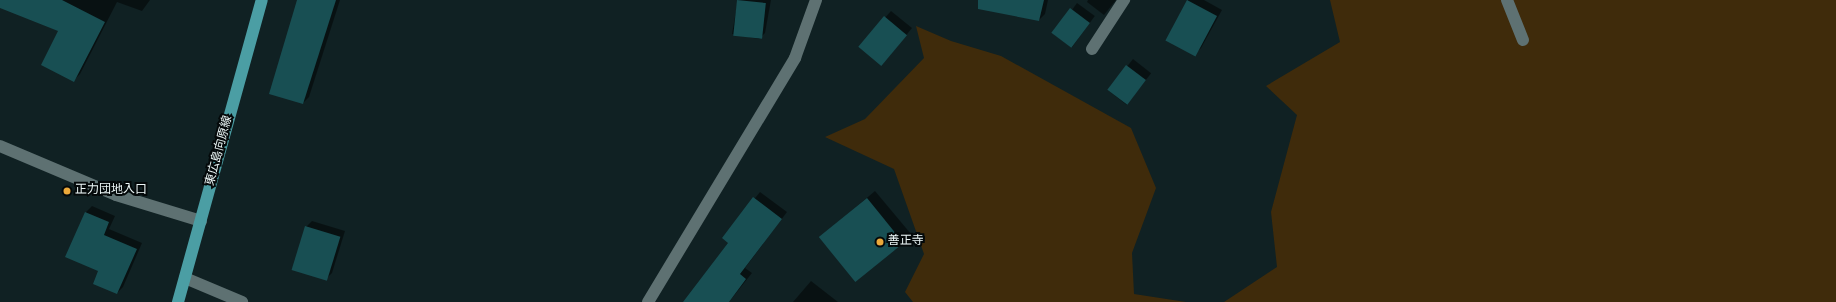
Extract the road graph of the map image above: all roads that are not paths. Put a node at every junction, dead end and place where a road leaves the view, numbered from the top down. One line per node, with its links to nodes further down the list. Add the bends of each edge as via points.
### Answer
1 (262, 0): 8 (main road, 東広島向原線)
2 (816, 0): 12 (street, via 795,58)
3 (1124, 0): 6 (street)
4 (1507, 0): 5 (street)
5 (1523, 40)
6 (1092, 50)
7 (0, 146): 8 (street, via 116,196)
8 (201, 221): 9 (main road, 東広島向原線)
9 (185, 278): 10 (main road, 東広島向原線); 11 (street)
10 (178, 302)
11 (242, 302)
12 (648, 302)

